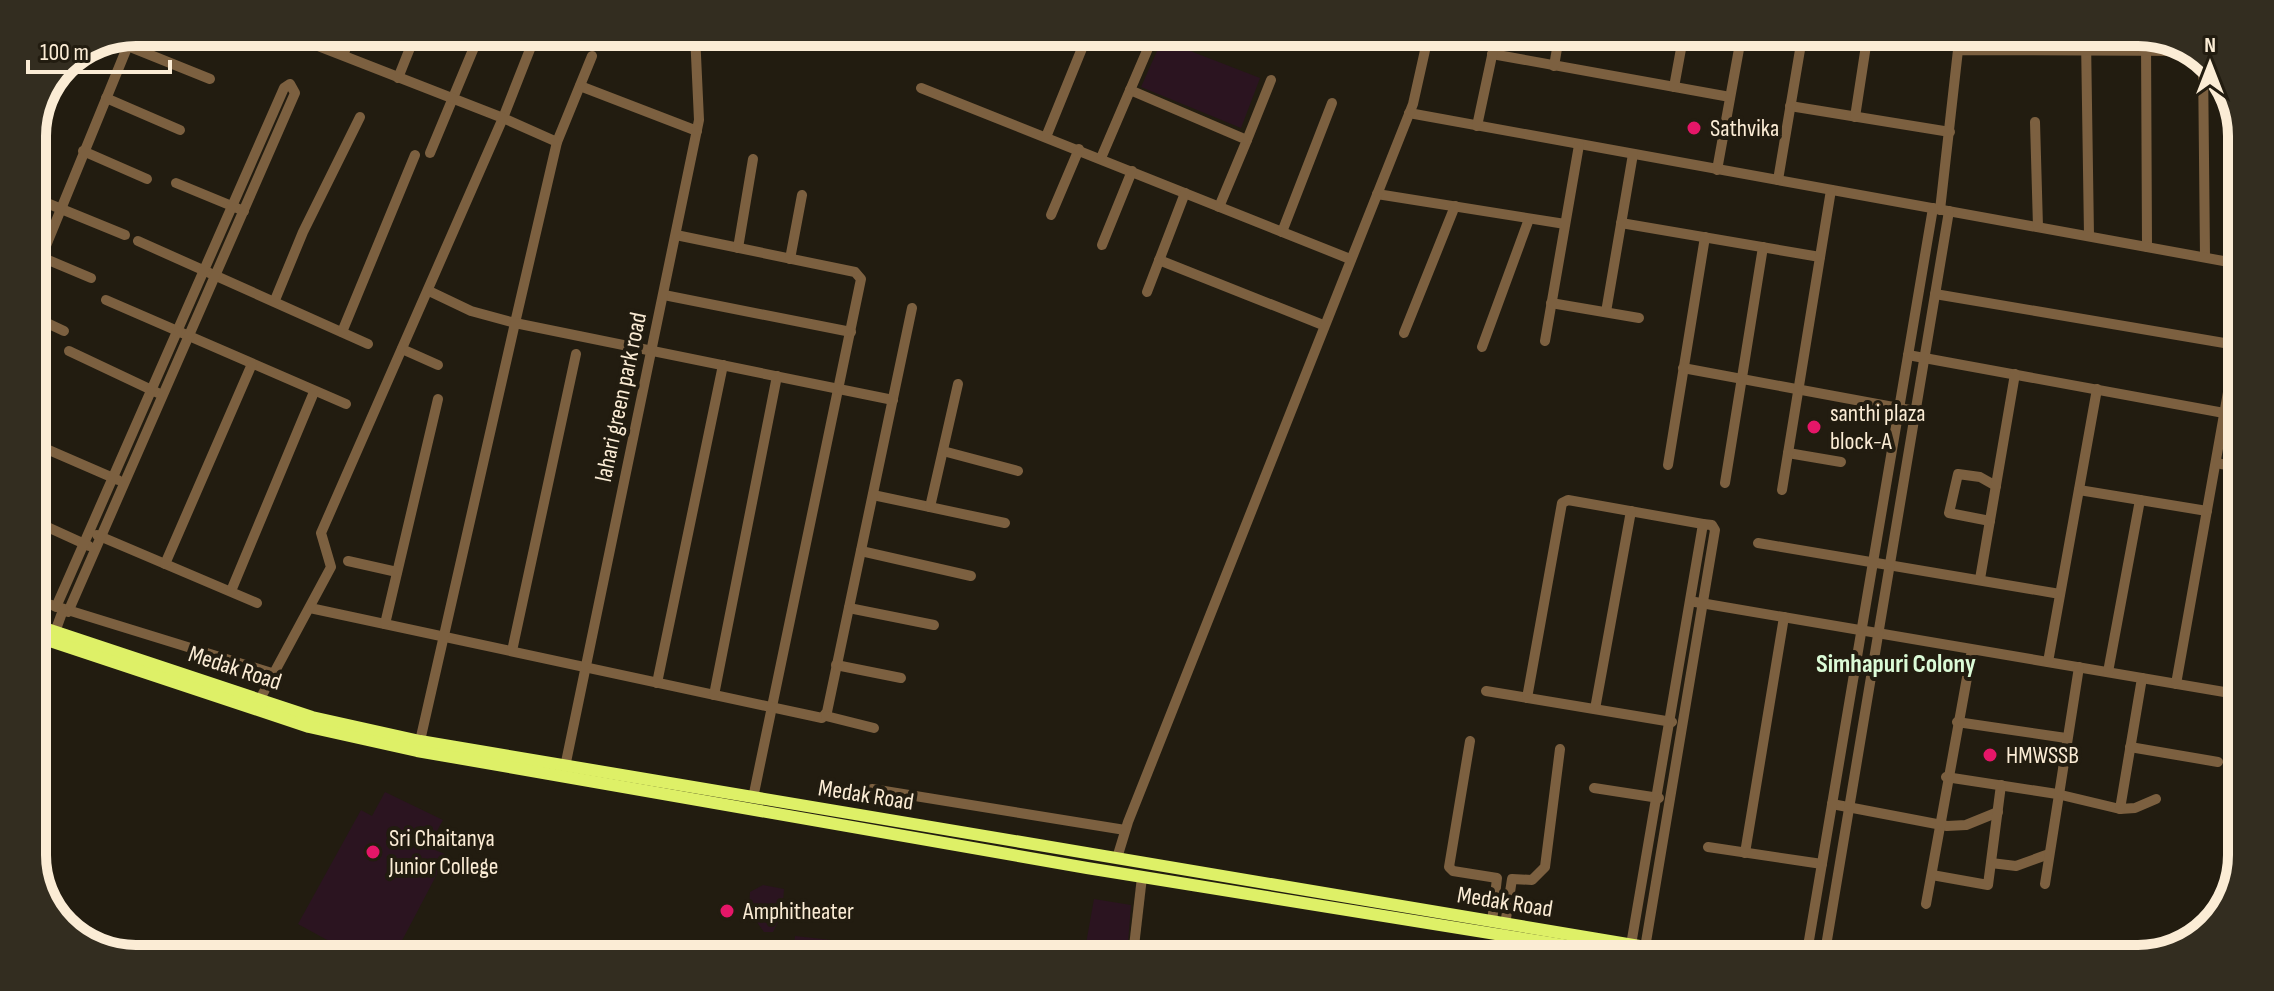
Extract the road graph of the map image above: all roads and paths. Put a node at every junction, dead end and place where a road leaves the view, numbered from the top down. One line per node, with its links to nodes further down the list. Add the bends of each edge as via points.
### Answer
1 (323, 46): 21 (street)
2 (347, 46): 21 (street)
3 (411, 46): 25 (street)
4 (475, 46): 34 (street)
5 (531, 46): 41 (street)
6 (695, 46): 45 (street, lahari green park road)
7 (1083, 46): 47 (street)
8 (1149, 46): 31 (street)
9 (1426, 46): 38 (street)
10 (1494, 46): 22 (street)
11 (1557, 46): 24 (street)
12 (1682, 46): 29 (street)
13 (1740, 46): 32 (street)
14 (1801, 46): 37 (street)
15 (1866, 46): 40 (street)
16 (1958, 46): 46 (street)
17 (2086, 46): 82 (street)
18 (128, 47): 33 (street)
19 (130, 47): 26 (street)
20 (2146, 47): 88 (street)
21 (344, 53): 25 (street)
22 (1492, 54): 24 (street); 43 (street)
23 (592, 56): 28 (street)
24 (1554, 66): 29 (street)
25 (398, 78): 34 (street)
26 (210, 79)
27 (1271, 80): 48 (street)
28 (580, 86): 45 (street); 49 (street)
29 (1674, 87): 32 (street)
30 (921, 88): 47 (street)
31 (1130, 90): 48 (street); 56 (street)
32 (1730, 97): 58 (street)
33 (106, 98): 44 (street); 52 (street)
34 (453, 99): 41 (street); 53 (street)
35 (1332, 103): 79 (street)
36 (2203, 104): 91 (street)
37 (1790, 106): 40 (street); 61 (street)
38 (1409, 113): 43 (street); 65 (street)
39 (360, 117): 105 (street)
40 (1855, 117): 46 (street)
41 (503, 118): 49 (street); 100 (street)
42 (2035, 122): 78 (street)
43 (1477, 126): 50 (street)
44 (180, 130)
45 (697, 131): 81 (street, lahari green park road)
46 (1950, 132): 72 (street)
47 (1046, 137): 51 (street)
48 (1247, 140): 70 (street)
49 (557, 142): 111 (street)
50 (1579, 145): 54 (street); 77 (street)
51 (1079, 149): 56 (street); 74 (street)
52 (83, 151): 60 (street); 71 (street)
53 (430, 153)
54 (1633, 154): 58 (street); 76 (street)
55 (415, 155): 114 (street)
56 (1101, 158): 59 (street)
57 (753, 159): 89 (street)
58 (1717, 170): 61 (street)
59 (1132, 171): 64 (street); 86 (street)
60 (147, 179)
61 (1778, 180): 63 (street)
62 (176, 183): 69 (street)
63 (1831, 190): 72 (street); 90 (street)
64 (1185, 193): 70 (street); 95 (street)
65 (1377, 194): 68 (street); 94 (street)
66 (802, 195): 93 (street)
67 (46, 203): 71 (street)
68 (1455, 206): 75 (street); 116 (street)
69 (229, 207): 73 (street); 73 (street, via 290,84 295,93); 97 (street)
70 (1219, 207): 79 (street)
71 (59, 208): 80 (street); 85 (street)
72 (1941, 210): 78 (street); 102 (street); 126 (street)
73 (244, 211): 98 (street)
74 (1051, 215)
75 (1529, 219): 77 (street); 121 (street)
76 (1621, 223): 83 (street); 108 (street)
77 (1565, 224): 106 (street)
78 (2038, 227): 82 (street)
79 (1282, 232): 94 (street)
80 (125, 235)
81 (676, 235): 89 (street); 103 (street, lahari green park road)
82 (2089, 236): 88 (street)
83 (1705, 237): 87 (street); 131 (street)
84 (138, 241): 97 (street)
85 (46, 243)
86 (1102, 245)
87 (1763, 247): 90 (street); 134 (street)
88 (2147, 247): 91 (street)
89 (738, 248): 93 (street)
90 (1820, 257): 138 (street)
91 (2205, 257): 96 (street)
92 (46, 259): 99 (street)
93 (790, 259): 115 (street, via 860,275)
94 (1350, 259): 112 (street)
95 (1159, 260): 101 (street); 112 (street)
96 (2228, 262)
97 (204, 272): 98 (street); 117 (street)
98 (216, 277): 105 (street); 117 (street)
99 (91, 278)
100 (429, 291): 111 (street, via 471,311); 122 (street)
101 (1147, 292)
102 (1935, 294): 120 (street); 127 (street)
103 (664, 295): 115 (street); 124 (street, lahari green park road)
104 (106, 300): 117 (street)
105 (275, 300): 114 (street)
106 (1551, 303): 108 (street); 118 (street)
107 (912, 308): 144 (street)
108 (1606, 312): 109 (street)
109 (1639, 318)
110 (46, 323): 113 (street)
111 (515, 323): 124 (street); 202 (street)
112 (1323, 325): 249 (street)
113 (64, 331)
114 (342, 332): 119 (street)
115 (851, 332): 137 (street)
116 (1404, 333)
117 (183, 335): 128 (street); 136 (street); 142 (street)
118 (1545, 341)
119 (368, 344)
120 (2228, 344)
121 (1482, 347)
122 (402, 349): 129 (street); 192 (street, via 321,533 331,567)
123 (69, 351): 136 (street)
124 (651, 351): 130 (street); 208 (street, lahari green park road)
125 (576, 354): 205 (street)
126 (1908, 355): 127 (street); 146 (street)
127 (1924, 357): 132 (street); 147 (street)
128 (252, 364): 141 (street); 181 (street)
129 (438, 365)
130 (723, 365): 133 (street); 214 (street)
131 (1683, 368): 134 (street); 156 (street)
132 (2015, 374): 139 (street); 162 (street)
133 (777, 376): 137 (street); 218 (street)
134 (1741, 379): 138 (street); 161 (street)
135 (958, 384): 152 (street)
136 (152, 389): 142 (street); 159 (street)
137 (839, 389): 144 (street); 221 (street)
138 (1798, 389): 146 (street); 153 (street)
139 (2097, 389): 148 (street); 164 (street)
140 (2228, 390): 148 (street)
141 (314, 392): 145 (street); 186 (street)
142 (163, 396): 160 (street)
143 (438, 399): 183 (street)
144 (893, 400): 165 (street)
145 (346, 404)
146 (1899, 407): 147 (street); 180 (street)
147 (1915, 411): 182 (street)
148 (2224, 413): 149 (street)
149 (2221, 434): 150 (street); 155 (street)
150 (2228, 435)
151 (46, 449): 159 (street)
152 (943, 451): 158 (street); 167 (street)
153 (1788, 453): 154 (street); 163 (street)
154 (1841, 462)
155 (2216, 463): 157 (street); 169 (street)
156 (1668, 465)
157 (2228, 465)
158 (1018, 471)
159 (112, 477): 160 (street); 174 (street)
160 (125, 483): 175 (street)
161 (1725, 483)
162 (1996, 486): 170 (street); 170 (street, via 1958,474 1951,501 1952,516)
163 (1782, 490)
164 (2079, 490): 166 (street); 187 (street)
165 (873, 495): 167 (street); 178 (street)
166 (2140, 500): 169 (street); 210 (street)
167 (930, 507): 171 (street)
168 (1631, 511): 172 (street); 219 (street, via 1562,503); 222 (street)
169 (2207, 511): 215 (street)
170 (1990, 521): 185 (street)
171 (1005, 523)
172 (1703, 524): 188 (street); 191 (street, via 1715,530)
173 (46, 527): 177 (street)
174 (91, 531): 175 (street); 177 (street)
175 (102, 537): 177 (street); 181 (street)
176 (1758, 543): 180 (street)
177 (90, 547): 194 (street)
178 (861, 551): 184 (street); 193 (street)
179 (348, 561): 183 (street)
180 (1873, 563): 182 (street); 199 (street)
181 (165, 564): 186 (street)
182 (1889, 565): 185 (street); 201 (street)
183 (397, 572): 196 (street)
184 (971, 576)
185 (1980, 579): 187 (street)
186 (231, 591): 189 (street)
187 (2060, 594): 206 (street)
188 (1690, 601): 191 (street); 224 (street)
189 (257, 603)
190 (46, 604): 194 (street)
191 (1702, 604): 195 (street); 226 (street)
192 (310, 608): 196 (street); 211 (street)
193 (849, 608): 197 (street); 207 (street)
194 (62, 610): 200 (street); 211 (street)
195 (1784, 617): 199 (street); 251 (street)
196 (385, 624): 202 (street)
197 (934, 625)
198 (46, 629): 200 (main road, Medak Road)
199 (1861, 630): 201 (street); 244 (street)
200 (55, 632): 220 (main road, Medak Road)
201 (1877, 633): 204 (street); 245 (street)
202 (443, 636): 205 (street); 229 (street)
203 (46, 640): 257 (main road, Medak Road, via 309,727 368,741)
204 (1972, 650): 206 (street); 225 (street)
205 (512, 651): 208 (street)
206 (2048, 662): 209 (street)
207 (836, 665): 212 (street); 223 (street)
208 (584, 667): 214 (street); 234 (street, lahari green park road)
209 (2079, 667): 210 (street); 228 (street)
210 (2108, 672): 213 (street)
211 (275, 674): 220 (street)
212 (901, 678)
213 (2142, 678): 215 (street); 231 (street)
214 (657, 683): 218 (street)
215 (2176, 684): 217 (street)
216 (1486, 691): 219 (street)
217 (2228, 693)
218 (714, 695): 221 (street)
219 (1527, 698): 222 (street)
220 (260, 699): 229 (main road, Medak Road, via 312,717)
221 (772, 708): 223 (street); 240 (street)
222 (1595, 709): 224 (street)
223 (826, 716): 227 (street)
224 (1669, 722): 226 (street); 241 (street)
225 (1957, 722): 228 (street); 235 (street)
226 (1682, 724): 243 (street)
227 (874, 728)
228 (2066, 738): 239 (street)
229 (420, 741): 234 (main road, Medak Road)
230 (1470, 741): 258 (street, via 1449,867)
231 (2130, 747): 233 (street); 246 (street)
232 (1560, 749): 259 (street, via 1545,867 1532,880)
233 (2218, 762)
234 (565, 767): 240 (main road, Medak Road)
235 (1946, 777): 236 (street); 248 (street)
236 (2001, 785): 239 (street); 247 (street)
237 (1594, 788): 241 (street)
238 (872, 789): 249 (street)
239 (2057, 794): 246 (street); 252 (street)
240 (753, 798): 253 (main road, Medak Road)
241 (1656, 798): 243 (street); 269 (street)
242 (2156, 799): 246 (street)
243 (1670, 800): 270 (street)
244 (1832, 804): 245 (street); 255 (street)
245 (1849, 807): 248 (street); 264 (street)
246 (2120, 809)
247 (1998, 812): 248 (street, via 1966,825); 254 (street)
248 (1939, 824): 256 (street)
249 (1125, 830): 253 (street)
250 (1708, 847): 251 (street)
251 (1745, 853): 255 (street)
252 (2049, 854): 254 (street, via 2016,866); 260 (street)
253 (1117, 858): 261 (main road, Medak Road)
254 (1991, 863): 256 (street, via 1988,885)
255 (1822, 864): 263 (street)
256 (1932, 875): 262 (street)
257 (1142, 877): 261 (main road, Medak Road); 266 (street)
258 (1497, 878): 259 (street); 265 (street)
259 (1512, 879): 265 (street)
260 (2045, 884)
261 (1328, 901): 265 (main road, Medak Road); 267 (main road, Medak Road)
262 (1926, 904)
263 (1813, 917): 264 (street); 271 (street)
264 (1830, 920): 272 (street)
265 (1499, 924): 268 (main road, Medak Road)
266 (1134, 945)
267 (1606, 945)
268 (1611, 945)
269 (1639, 945)
270 (1639, 945)
271 (1808, 945)
272 (1825, 945)

